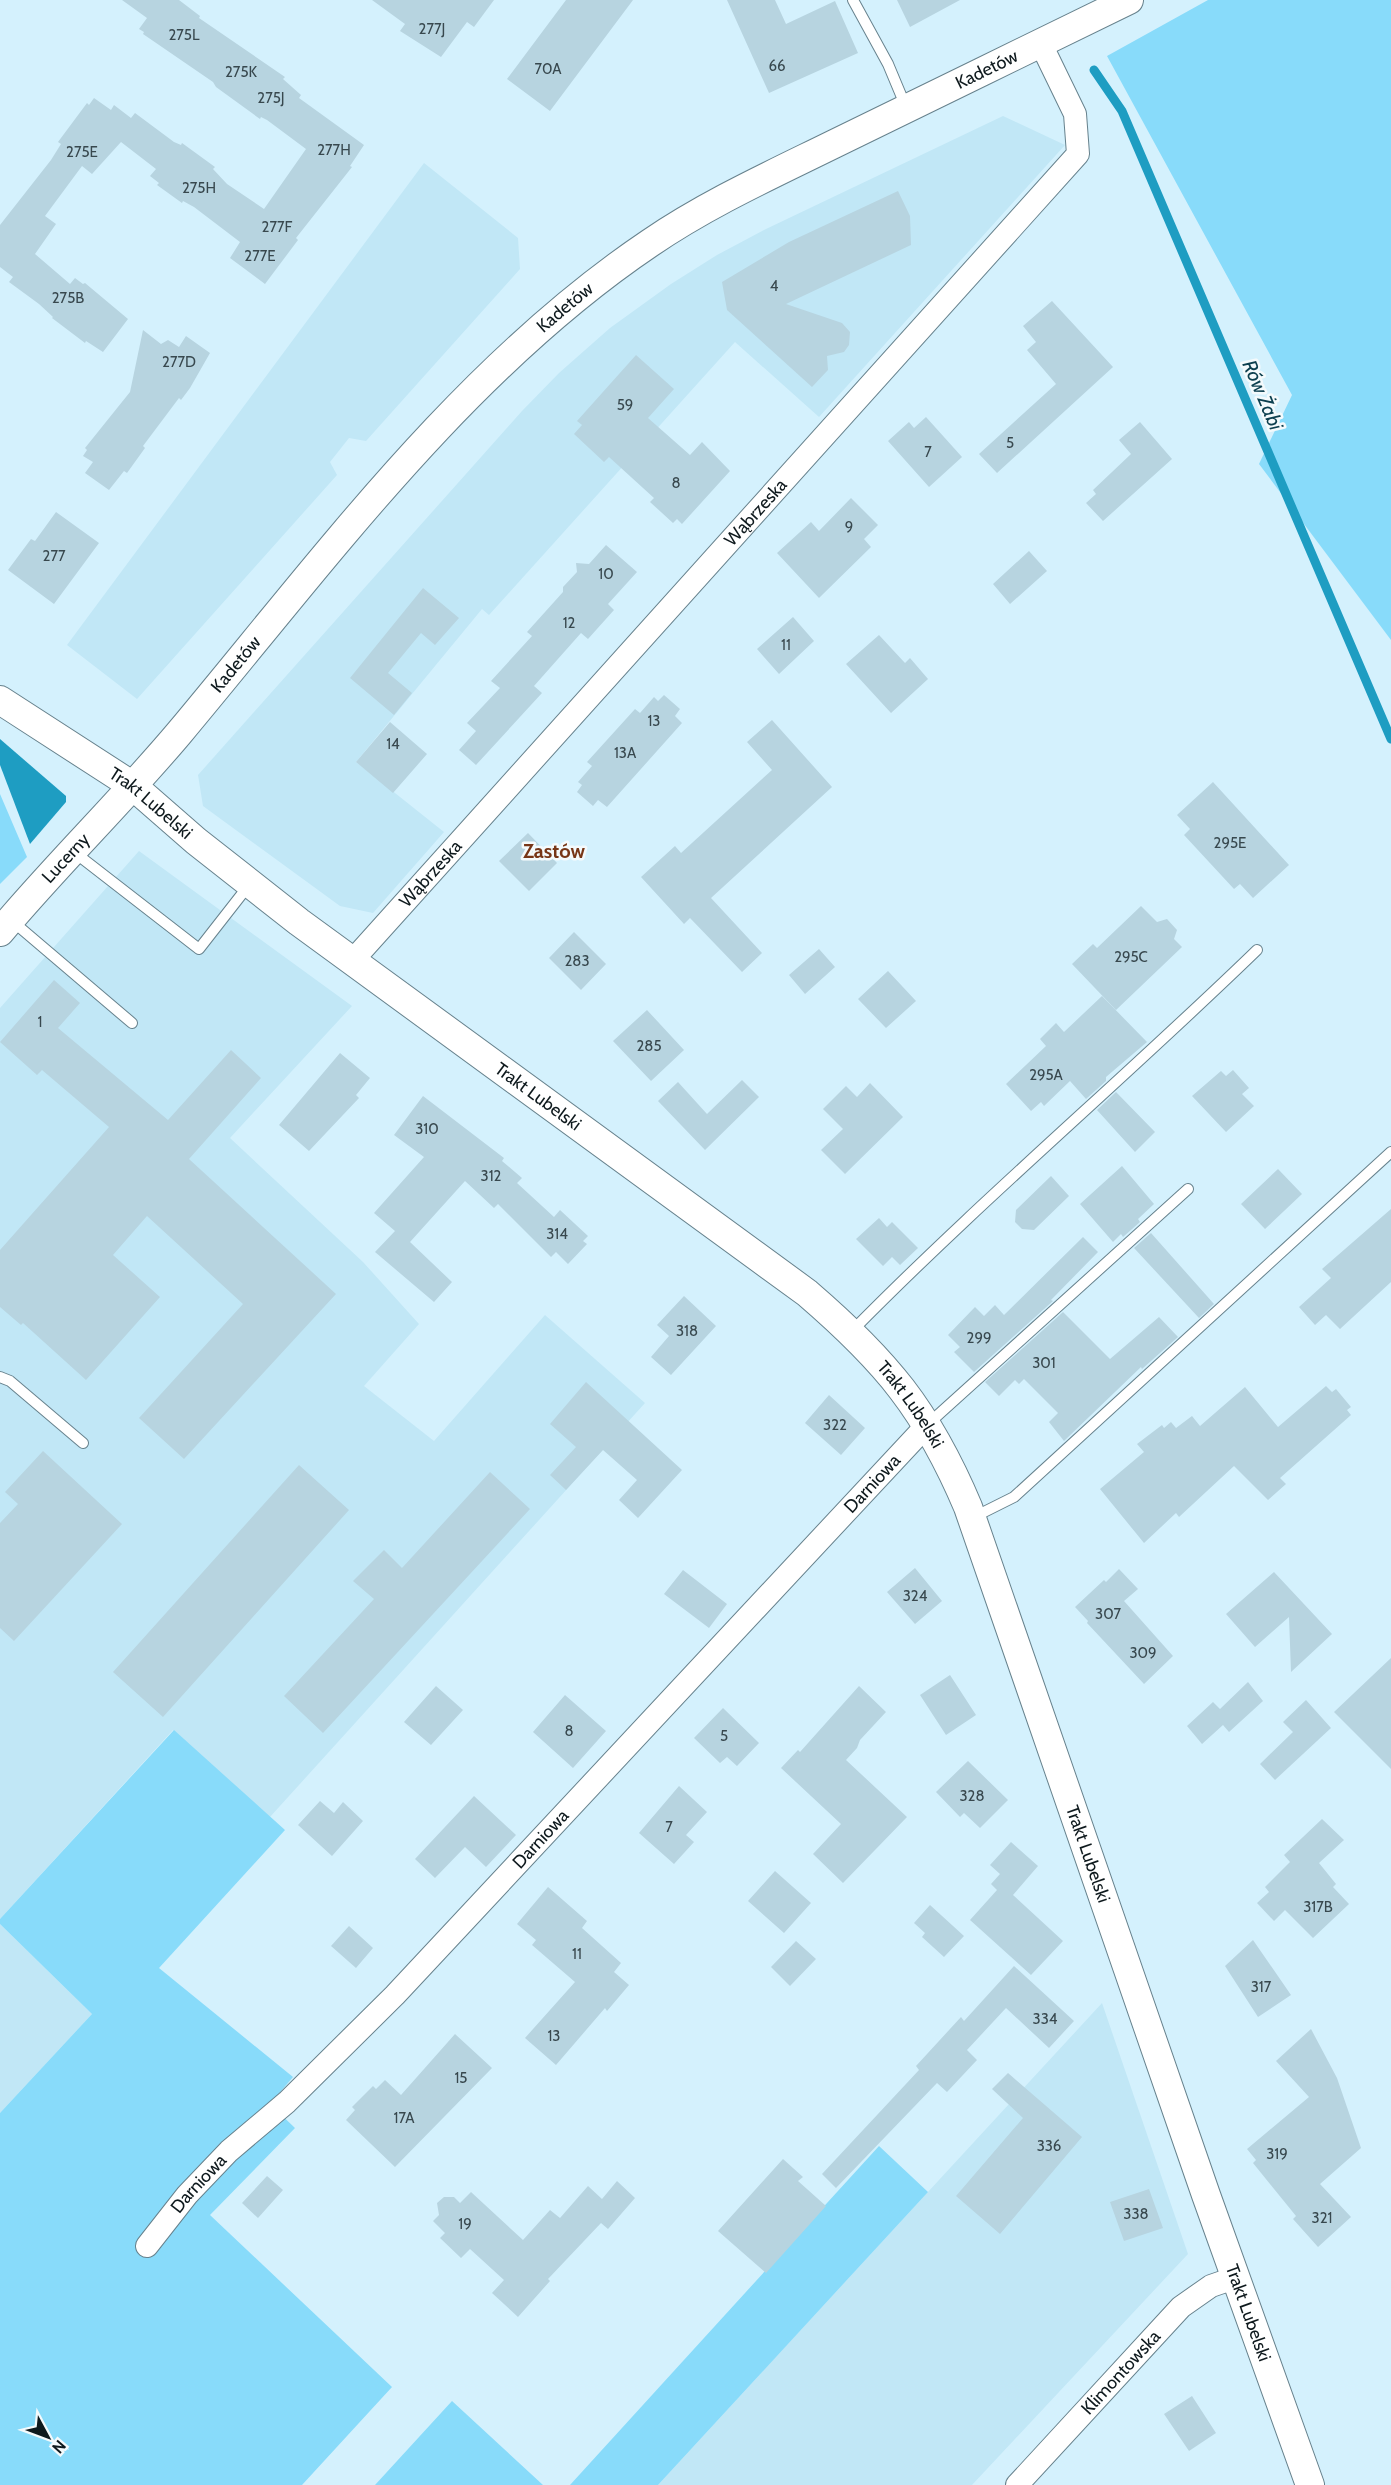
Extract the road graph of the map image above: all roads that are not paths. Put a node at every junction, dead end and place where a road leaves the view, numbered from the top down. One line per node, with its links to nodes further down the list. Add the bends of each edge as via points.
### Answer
1 (853, 0): 4 (lane)
2 (1129, 0): 3 (street, Kadetów)
3 (1041, 44): 4 (street, Kadetów); 11 (street, Wąbrzeska, via 1076,114 1078,154)
4 (907, 108): 6 (street, Kadetów, via 720,201 651,242 527,340 348,526)
5 (0, 700): 6 (street, Trakt Lubelski)
6 (133, 786): 7 (street, Lucerny); 8 (street, Trakt Lubelski)
7 (71, 850): 8 (lane, via 199,949); 9 (street, Lucerny)
8 (250, 884): 11 (street, Trakt Lubelski)
9 (5, 926): 12 (lane)
10 (1257, 950): 15 (lane)
11 (353, 960): 15 (street, Trakt Lubelski, via 807,1293)
12 (132, 1023)
13 (1391, 1152): 19 (lane, via 1014,1497)
14 (1188, 1189): 17 (lane)
15 (852, 1331): 17 (street, Trakt Lubelski, via 898,1382)
16 (0, 1377): 18 (lane)
17 (928, 1424): 19 (street, Trakt Lubelski); 20 (street, Darniowa, via 395,1995 287,2102 229,2151 187,2195)
18 (83, 1443)
19 (972, 1518): 21 (street, Trakt Lubelski)
20 (147, 2246)
21 (1237, 2277): 22 (street, Klimontowska, via 1211,2286 1181,2307); 23 (street, Trakt Lubelski)
22 (1017, 2485)
23 (1310, 2485)

